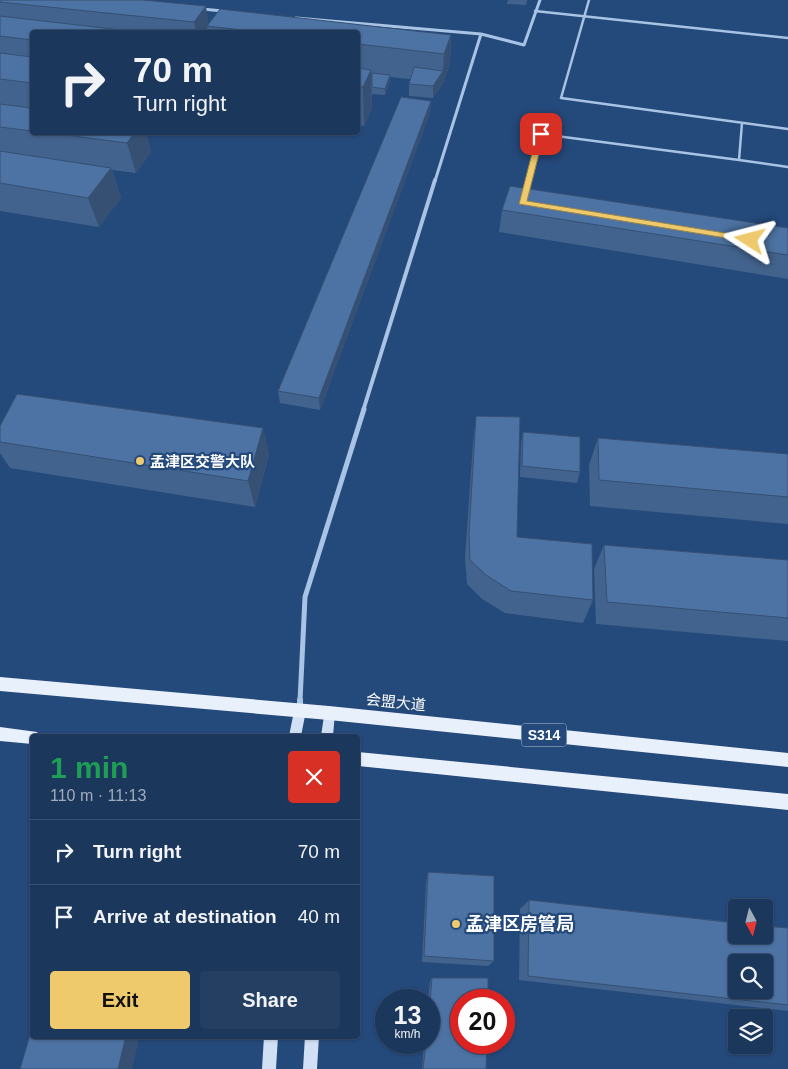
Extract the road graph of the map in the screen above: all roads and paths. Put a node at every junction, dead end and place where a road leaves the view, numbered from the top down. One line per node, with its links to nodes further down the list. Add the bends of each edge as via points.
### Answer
1 (540, 0): 5 (street)
2 (589, 0): 6 (lane)
3 (197, 9): 4 (street)
4 (226, 11)
5 (535, 11): 6 (lane); 8 (street, via 524,46)
6 (584, 15): 9 (lane); 10 (lane, via 561,98)
7 (295, 18): 8 (street)
8 (481, 34): 16 (street, via 305,597)
9 (788, 38)
10 (742, 123): 11 (lane); 12 (lane)
11 (788, 129)
12 (739, 160): 13 (lane); 14 (lane, via 541,134)
13 (788, 167)
14 (524, 194)
15 (0, 684): 16 (main road, 会盟大道 / S314)
16 (300, 710): 17 (main road, 会盟大道 / S314); 19 (main road)
17 (329, 713): 20 (main road); 23 (main road, 会盟大道 / S314)
18 (0, 734): 21 (main road)
19 (295, 734)
20 (327, 734)
21 (30, 737)
22 (360, 759): 24 (main road)
23 (788, 760)
24 (788, 802)
25 (271, 1039): 27 (main road)
26 (312, 1039): 28 (main road)
27 (269, 1069)
28 (310, 1069)

